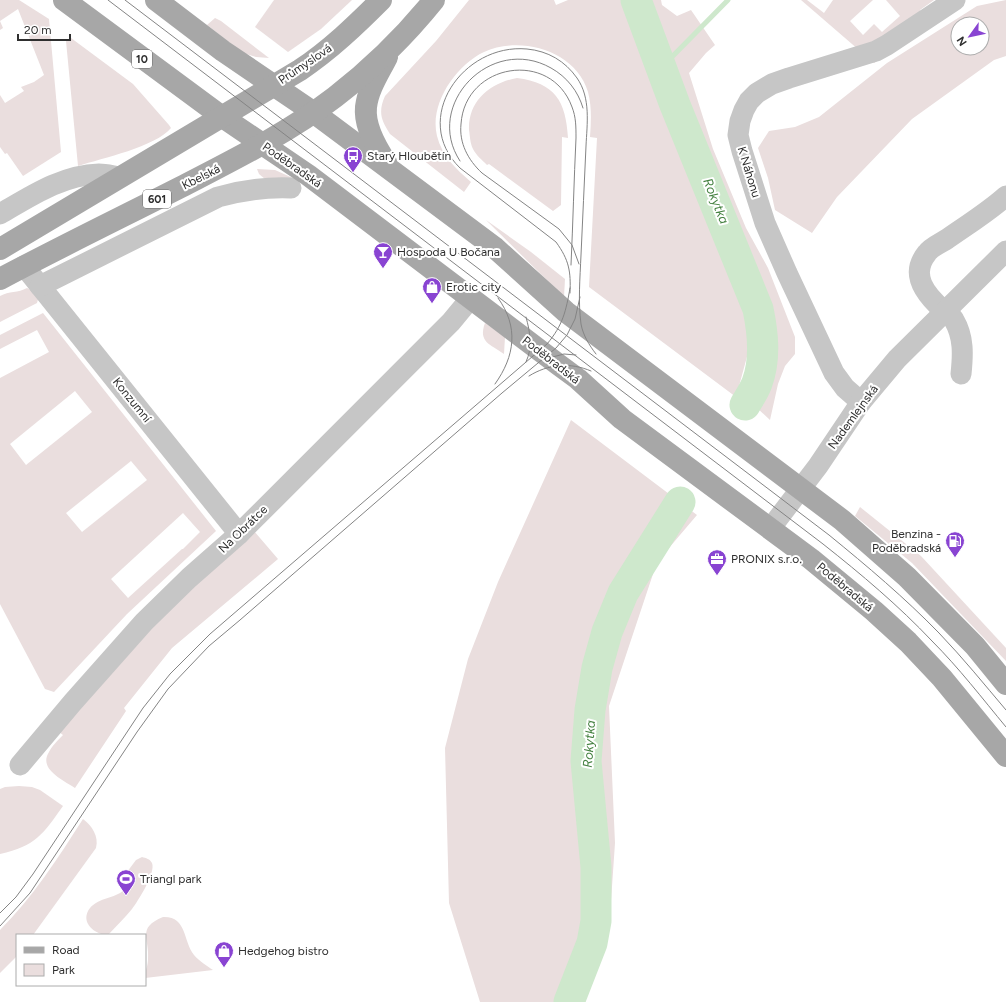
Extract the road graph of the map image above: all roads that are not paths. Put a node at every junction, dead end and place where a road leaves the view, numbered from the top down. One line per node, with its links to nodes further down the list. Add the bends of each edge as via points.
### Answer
1 (64, 0): 9 (main road, Poděbradská / 10)
2 (156, 0): 7 (main road, via 223,51)
3 (381, 0): 7 (main road, Průmyslová, via 317,58)
4 (434, 0): 6 (main road, 601)
5 (955, 0): 24 (street, K Náhonu, via 876,51 772,84 749,101 740,121 738,135 764,223 834,373 845,388)
6 (392, 47): 8 (main road, 601, via 351,84); 11 (main road, via 370,92 366,108 372,136)
7 (274, 85): 8 (main road); 9 (main road, Průmyslová)
8 (313, 112): 10 (main road, Kbelská / 601); 11 (main road)
9 (221, 116): 10 (main road, Poděbradská / 10); 12 (main road)
10 (262, 144): 18 (main road, Kbelská / 601); 21 (main road, Poděbradská, via 308,175)
11 (390, 168): 25 (main road, via 494,247 569,315)
12 (120, 177): 15 (street, via 100,174 69,178); 16 (main road)
13 (291, 188): 20 (street, via 253,189 218,197)
14 (1006, 196): 22 (street, via 927,253 919,268 920,283)
15 (0, 214)
16 (0, 249)
17 (1006, 251): 22 (street, Nademlejnská)
18 (24, 266): 19 (main road, Kbelská / 601); 20 (street, Konzumní)
19 (0, 279)
20 (40, 286): 27 (street, Konzumní)
21 (470, 299): 26 (main road, Poděbradská, via 572,375 622,419); 27 (street, Na Obrátce, via 451,322)
22 (944, 312): 23 (street, via 953,318 961,339); 24 (street, Nademlejnská, via 897,358)
23 (961, 374)
24 (861, 402): 25 (street, Nademlejnská)
25 (800, 490): 26 (street, Nademlejnská); 28 (main road, via 848,525 907,577 975,646)
26 (770, 529): 29 (main road, Poděbradská, via 846,587 898,633 942,678)
27 (239, 534): 30 (street, Na Obrátce, via 144,622)
28 (1006, 684)
29 (1006, 756)
30 (20, 764)

